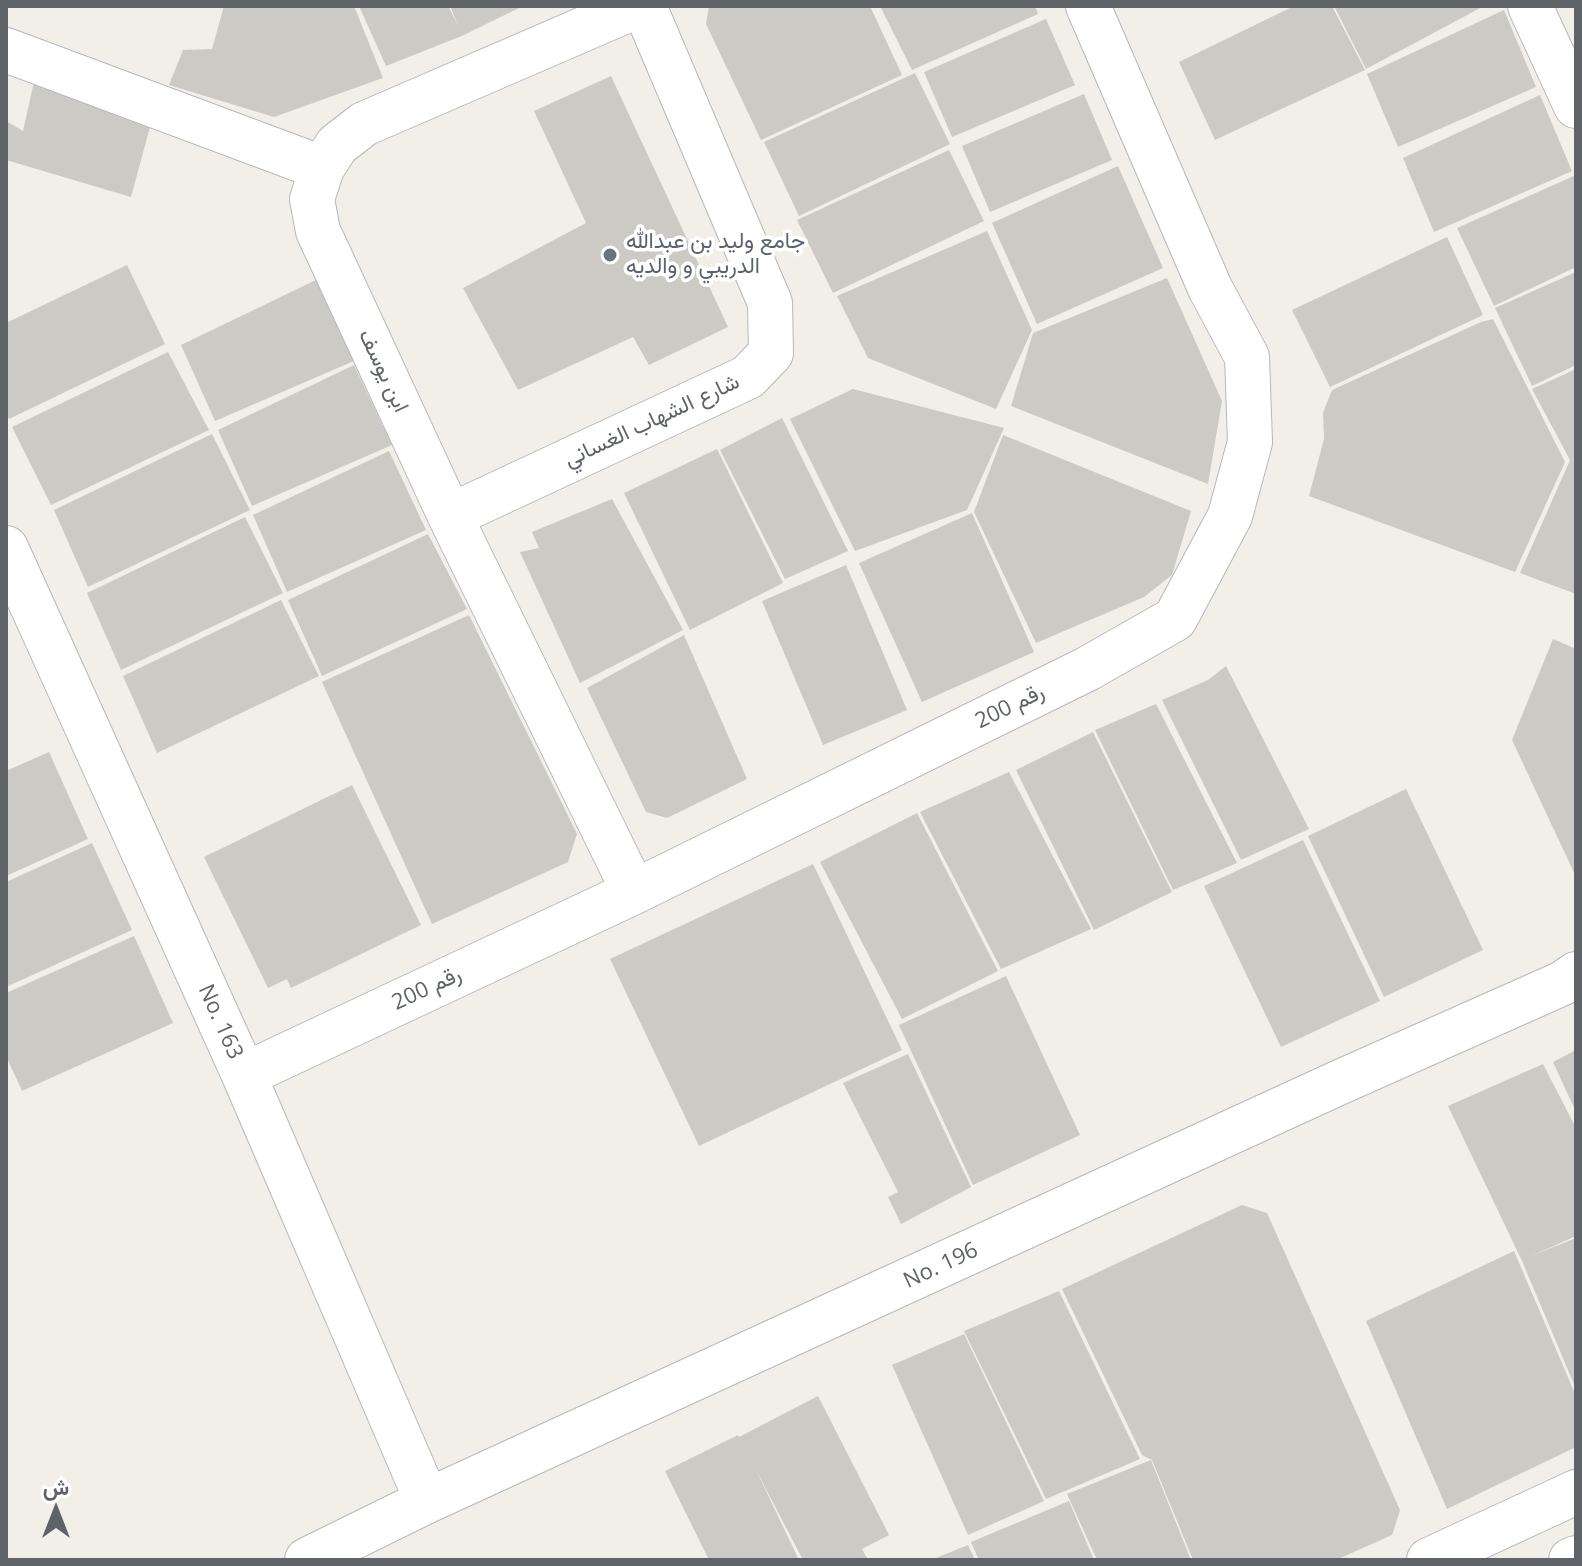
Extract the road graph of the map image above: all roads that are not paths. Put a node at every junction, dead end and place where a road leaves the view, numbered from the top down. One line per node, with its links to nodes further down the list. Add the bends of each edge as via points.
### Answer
1 (637, 6): 7 (street, ابن يوسف, via 364,124 337,145)
2 (644, 6): 8 (street, شارع الشهاب الغساني, via 770,303 771,353 748,377)
3 (1088, 6): 10 (street, رقم 200, via 1210,288 1247,357 1250,442 1230,516 1175,619 1087,669)
4 (1530, 6): 6 (street)
5 (6, 50): 7 (street)
6 (1576, 106)
7 (322, 168): 8 (street, ابن يوسف, via 312,199 318,231)
8 (450, 516): 10 (street, ابن يوسف)
9 (6, 548): 12 (street, No. 163)
10 (634, 892): 12 (street, رقم 200)
11 (1576, 974): 14 (street, No. 196)
12 (244, 1075): 14 (street, No. 163)
13 (1576, 1492): 16 (street)
14 (427, 1501): 15 (street, No. 196)
15 (307, 1560)
16 (1429, 1560)

